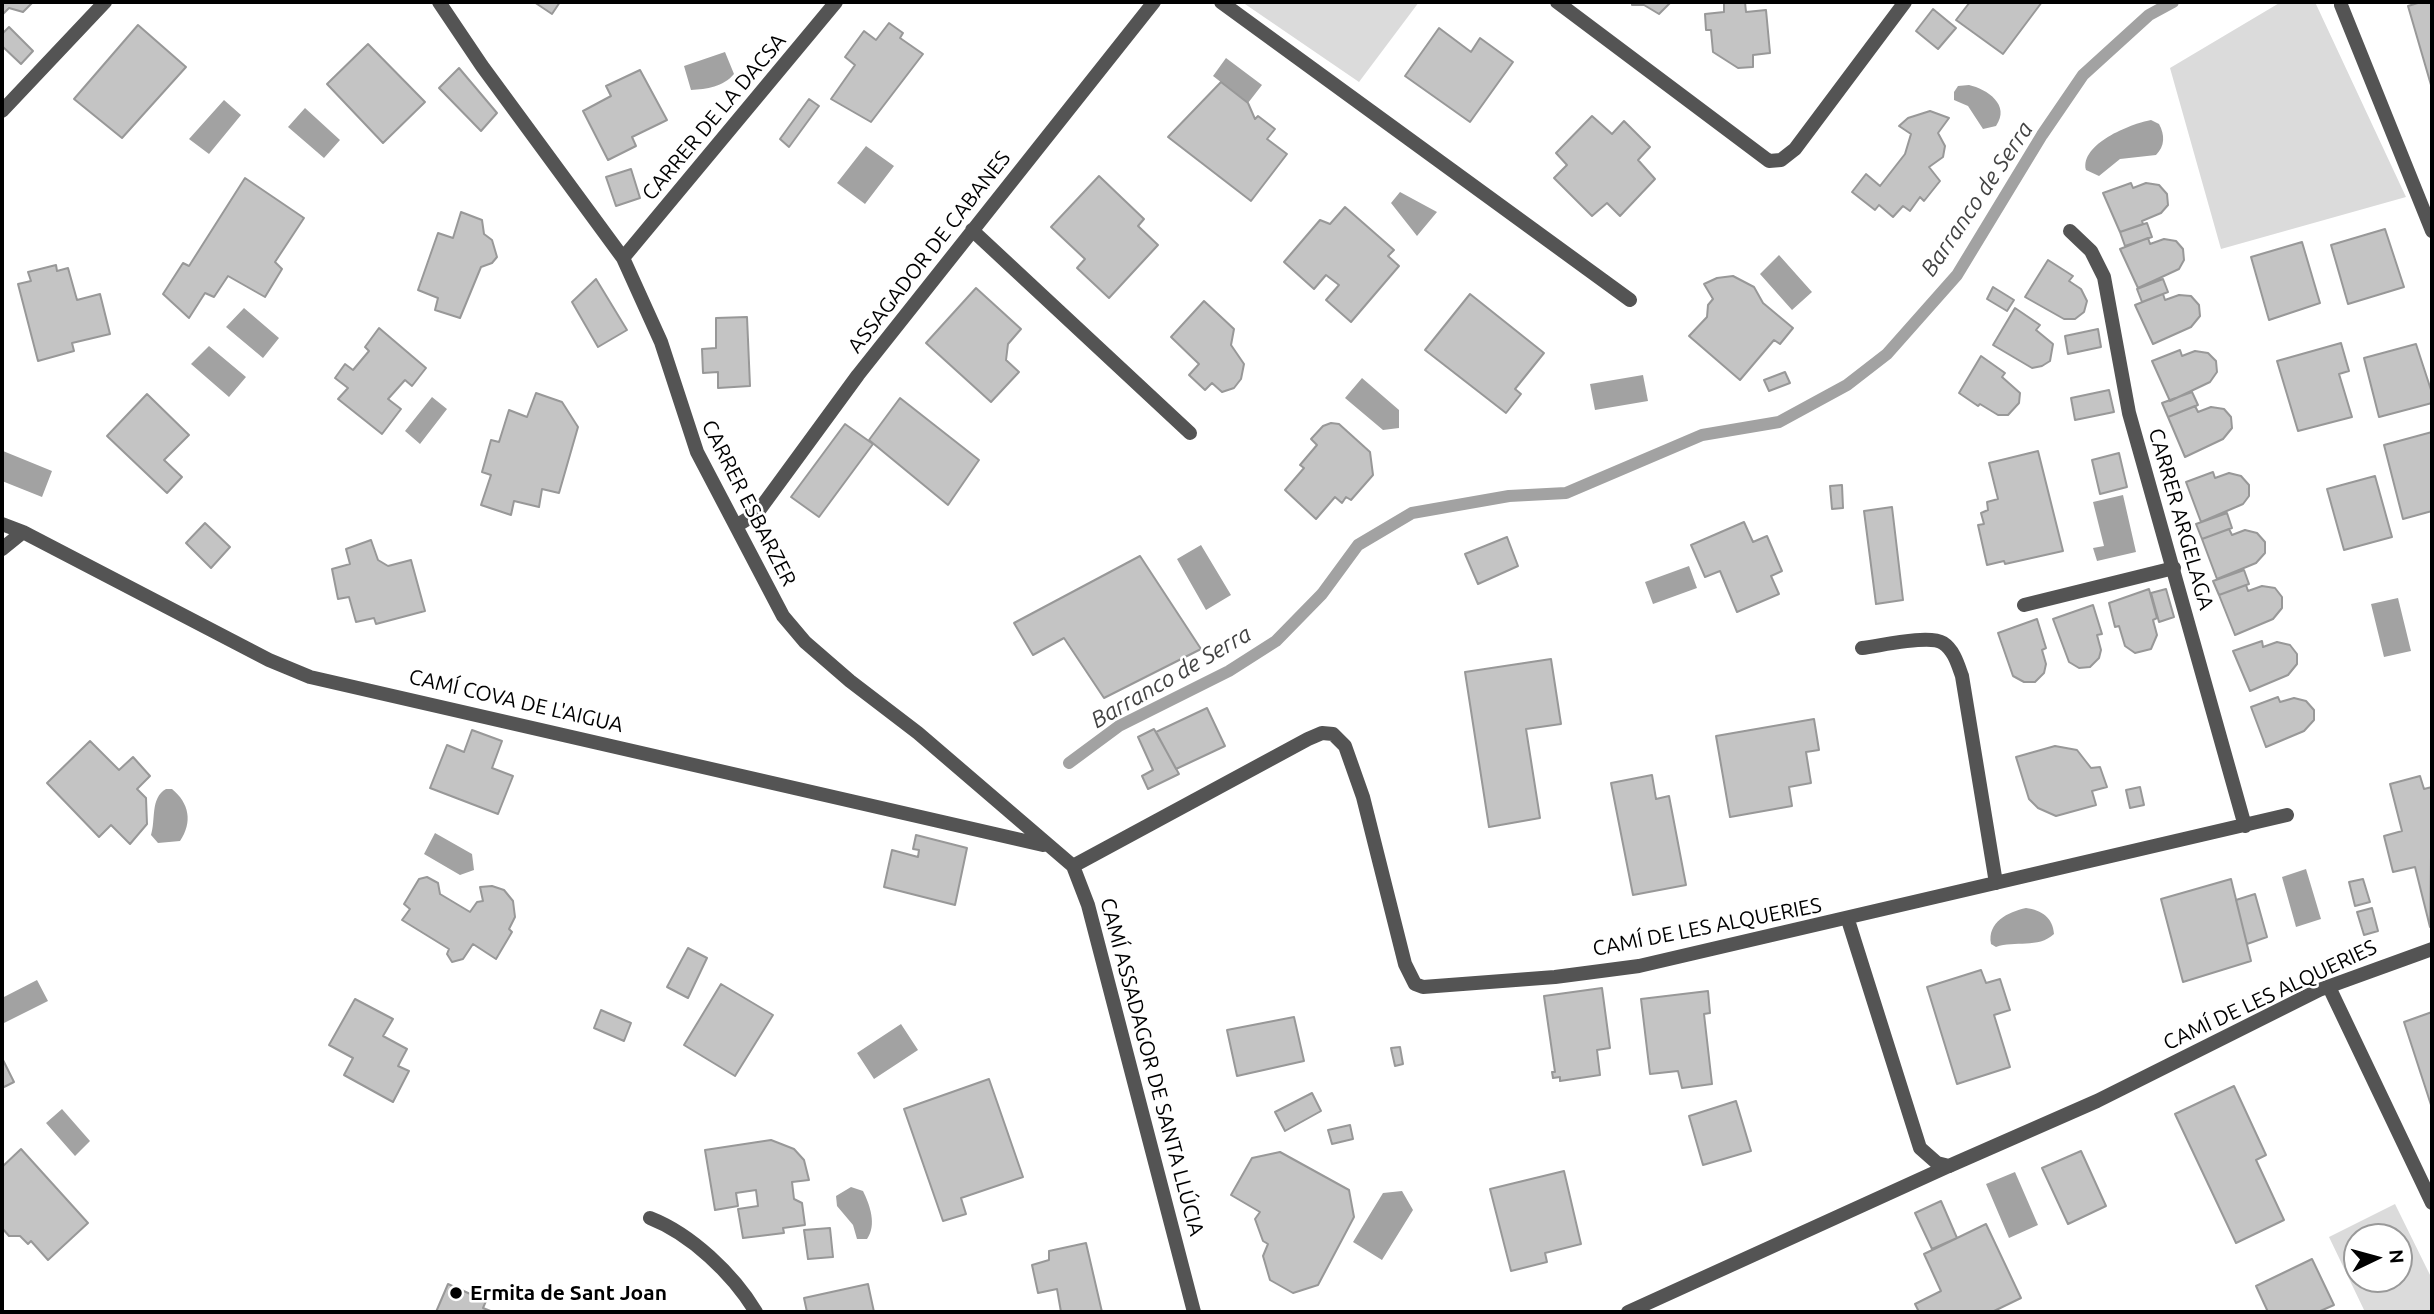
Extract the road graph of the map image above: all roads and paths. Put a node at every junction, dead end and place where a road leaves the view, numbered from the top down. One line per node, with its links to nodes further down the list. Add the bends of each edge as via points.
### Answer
1 (105, 2): 9 (street)
2 (439, 2): 13 (street, CARRER ESBARZER)
3 (836, 2): 13 (street, CARRER DE LA DACSA)
4 (1154, 2): 10 (street, ASSAGADOR DE CABANES)
5 (1222, 2): 14 (street)
6 (1557, 2): 7 (street, via 1769,161 1782,160 1795,149)
7 (1905, 2)
8 (2341, 5): 12 (street)
9 (2, 111)
10 (972, 230): 15 (street); 17 (street, ASSAGADOR DE CABANES, via 757,513)
11 (2070, 230): 20 (street, CARRER ARGELAGA, via 2091,251 2104,277 2129,413)
12 (2432, 231)
13 (624, 258): 17 (street, CARRER ESBARZER, via 661,342 697,452)
14 (1630, 300)
15 (1190, 433)
16 (2, 524): 18 (street, CAMÍ COVA DE L'AIGUA)
17 (736, 526): 25 (street, CARRER ESBARZER, via 783,616 805,642)
18 (23, 532): 19 (street); 25 (street, CAMÍ COVA DE L'AIGUA, via 310,677)
19 (2, 549)
20 (2174, 568): 21 (street); 24 (street, CARRER ARGELAGA)
21 (2024, 605)
22 (1862, 648): 27 (street, via 1932,639 1951,650 1962,676)
23 (2287, 815): 24 (street)
24 (2245, 826): 27 (street)
25 (1048, 846): 26 (street)
26 (1073, 866): 28 (street, CAMÍ DE LES ALQUERIES, via 1322,733 1333,734 1345,746 1363,797 1405,964 1415,984 1423,987 1639,966); 35 (street, CAMÍ ASSADAGOR DE SANTA LLÚCIA, via 1088,905)
27 (1996, 883): 28 (street)
28 (1848, 920): 31 (street, CAMÍ DE LES ALQUERIES, via 1920,1148 1937,1163)
29 (2432, 949): 30 (street, CAMÍ DE LES ALQUERIES)
30 (2329, 986): 31 (street, CAMÍ DE LES ALQUERIES, via 2097,1101); 32 (street)
31 (1949, 1166): 36 (street)
32 (2432, 1203)
33 (650, 1218): 34 (street, via 700,1250)
34 (756, 1312)
35 (1195, 1312)
36 (1628, 1312)

